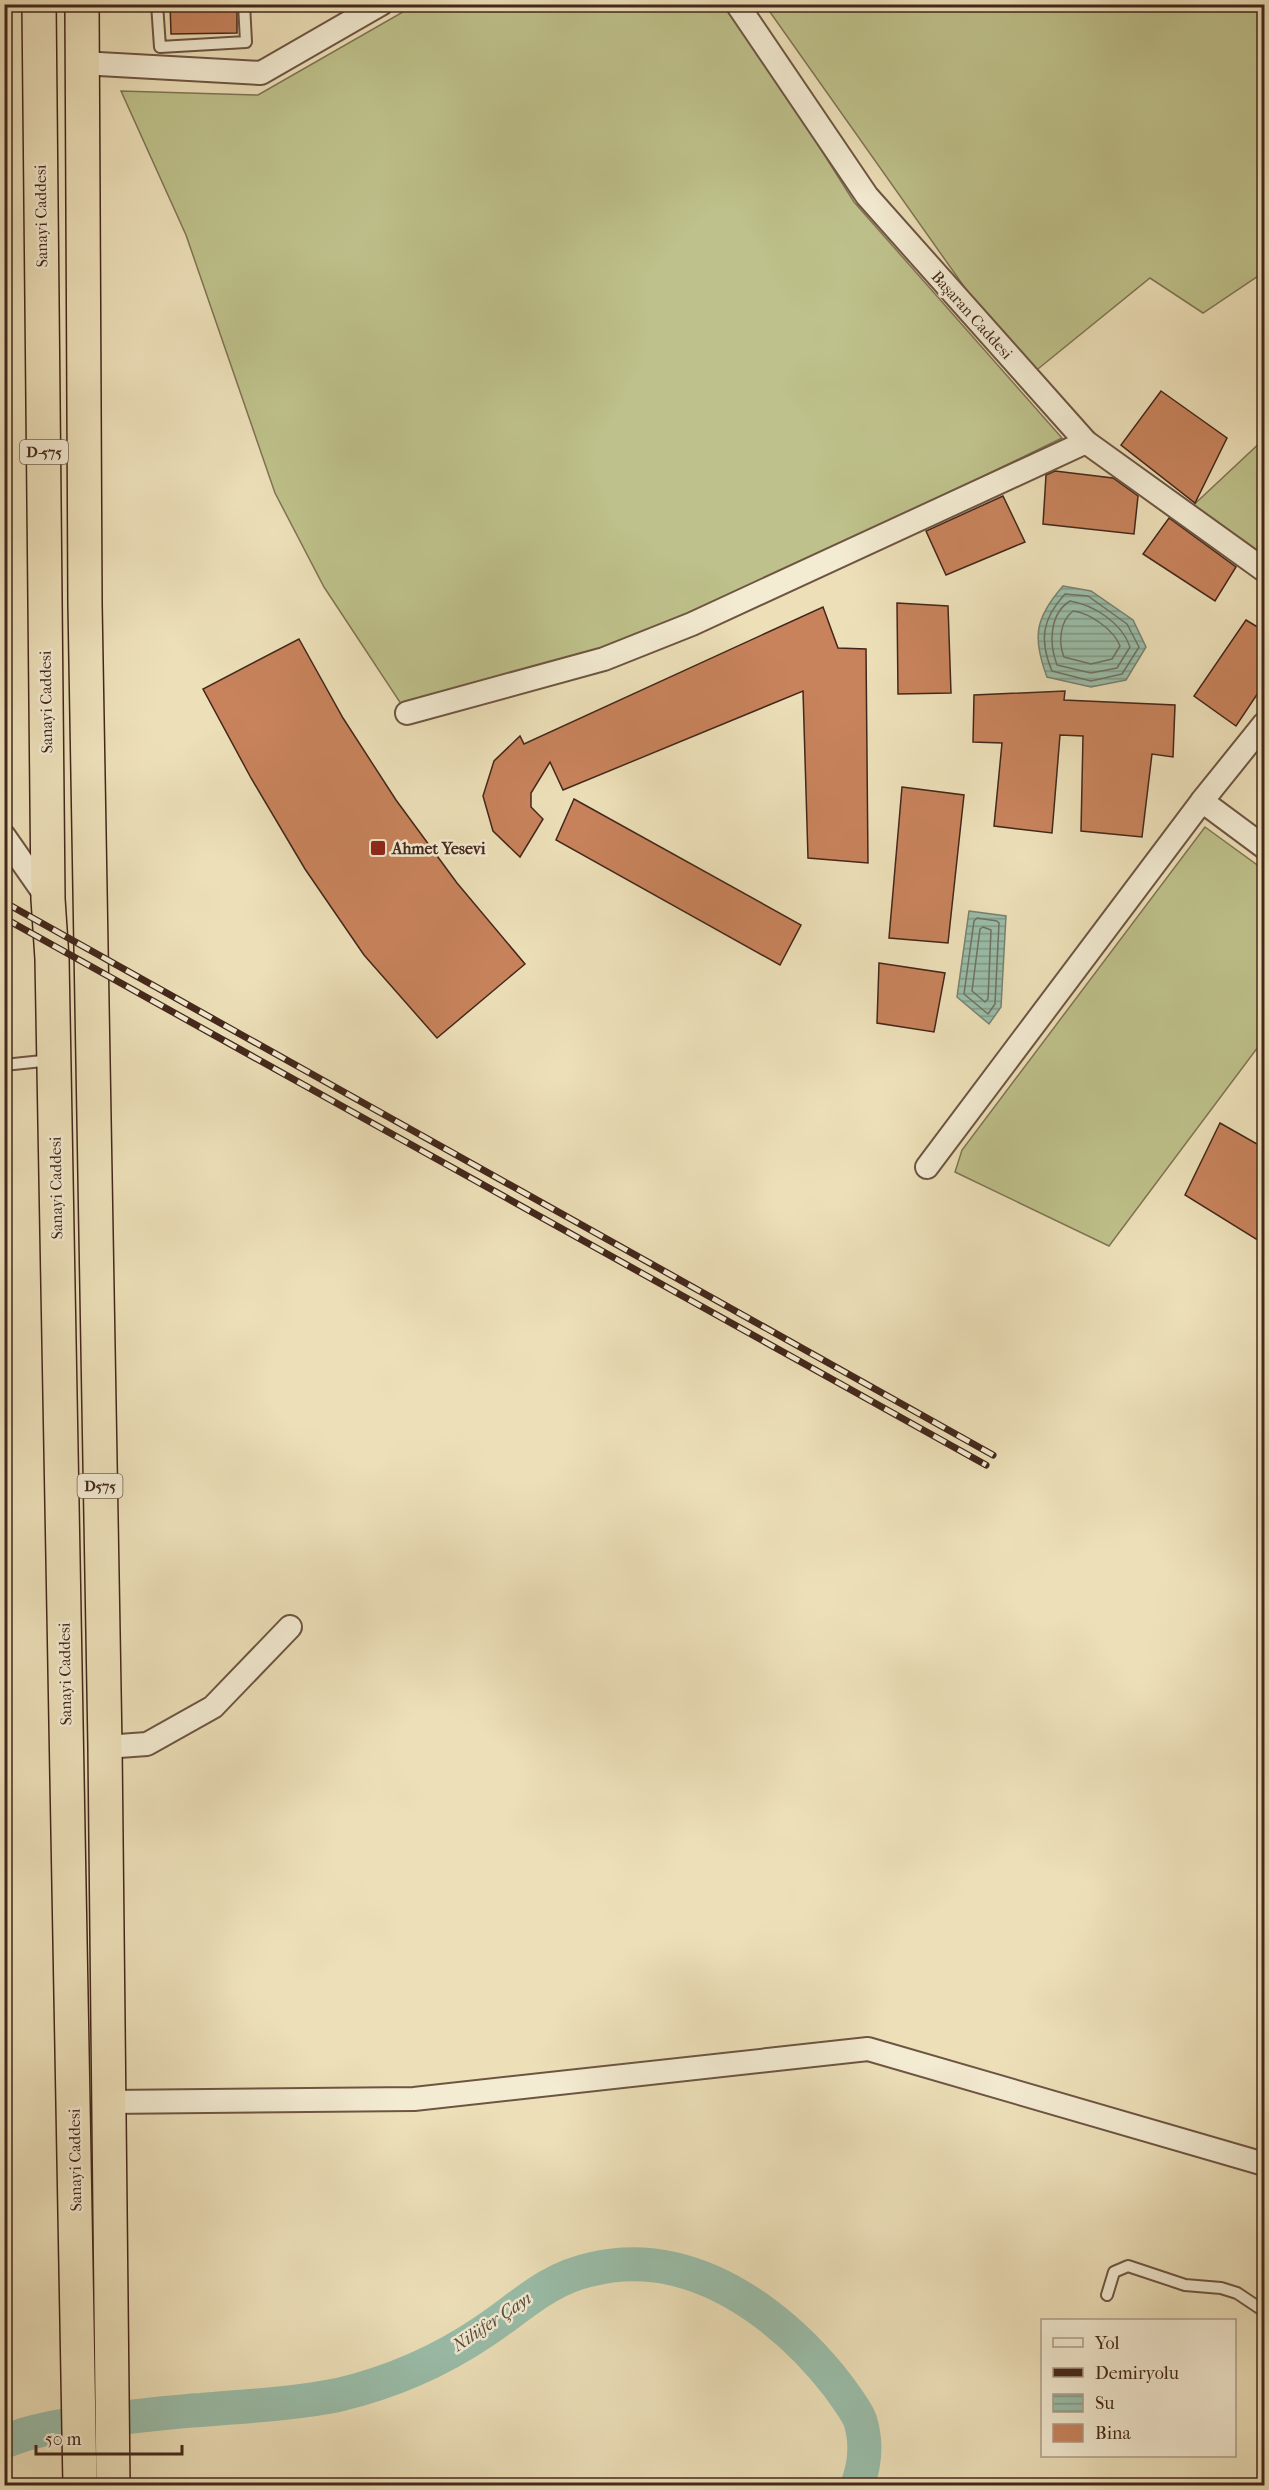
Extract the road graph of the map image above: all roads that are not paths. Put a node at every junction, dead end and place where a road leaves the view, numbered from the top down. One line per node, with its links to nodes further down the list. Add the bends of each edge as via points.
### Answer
1 (39, 4): 16 (highway, Sanayi Caddesi / D-575)
2 (157, 4): 3 (lane, via 160,47 246,42)
3 (244, 4)
4 (381, 4): 7 (street, via 261,73)
5 (737, 4): 8 (street, Başaran Caddesi, via 867,196)
6 (85, 6): 7 (highway, Sanayi Caddesi / D-575)
7 (81, 63): 10 (highway, Sanayi Caddesi / D-575)
8 (1086, 442): 9 (street, Başaran Caddesi); 11 (street, via 692,624 604,659)
9 (1264, 570)
10 (86, 604): 21 (highway, Sanayi Caddesi / D575)
11 (407, 713)
12 (1264, 724): 13 (street)
13 (1202, 801): 15 (street); 19 (street)
14 (4, 836): 16 (street)
15 (1264, 847)
16 (48, 899): 17 (highway, Sanayi Caddesi / D575)
17 (53, 1060): 18 (lane); 27 (highway, Sanayi Caddesi / D575)
18 (4, 1065)
19 (927, 1167)
20 (290, 1627): 21 (street, via 213,1707 147,1744)
21 (105, 1747): 22 (highway, Sanayi Caddesi / D575)
22 (108, 2102): 23 (street, via 414,2099 868,2049); 26 (highway, Sanayi Caddesi / D575)
23 (1264, 2164)
24 (1107, 2295): 25 (lane, via 1114,2272 1128,2266 1185,2285 1237,2293)
25 (1264, 2311)
26 (113, 2484)
27 (80, 2486)

